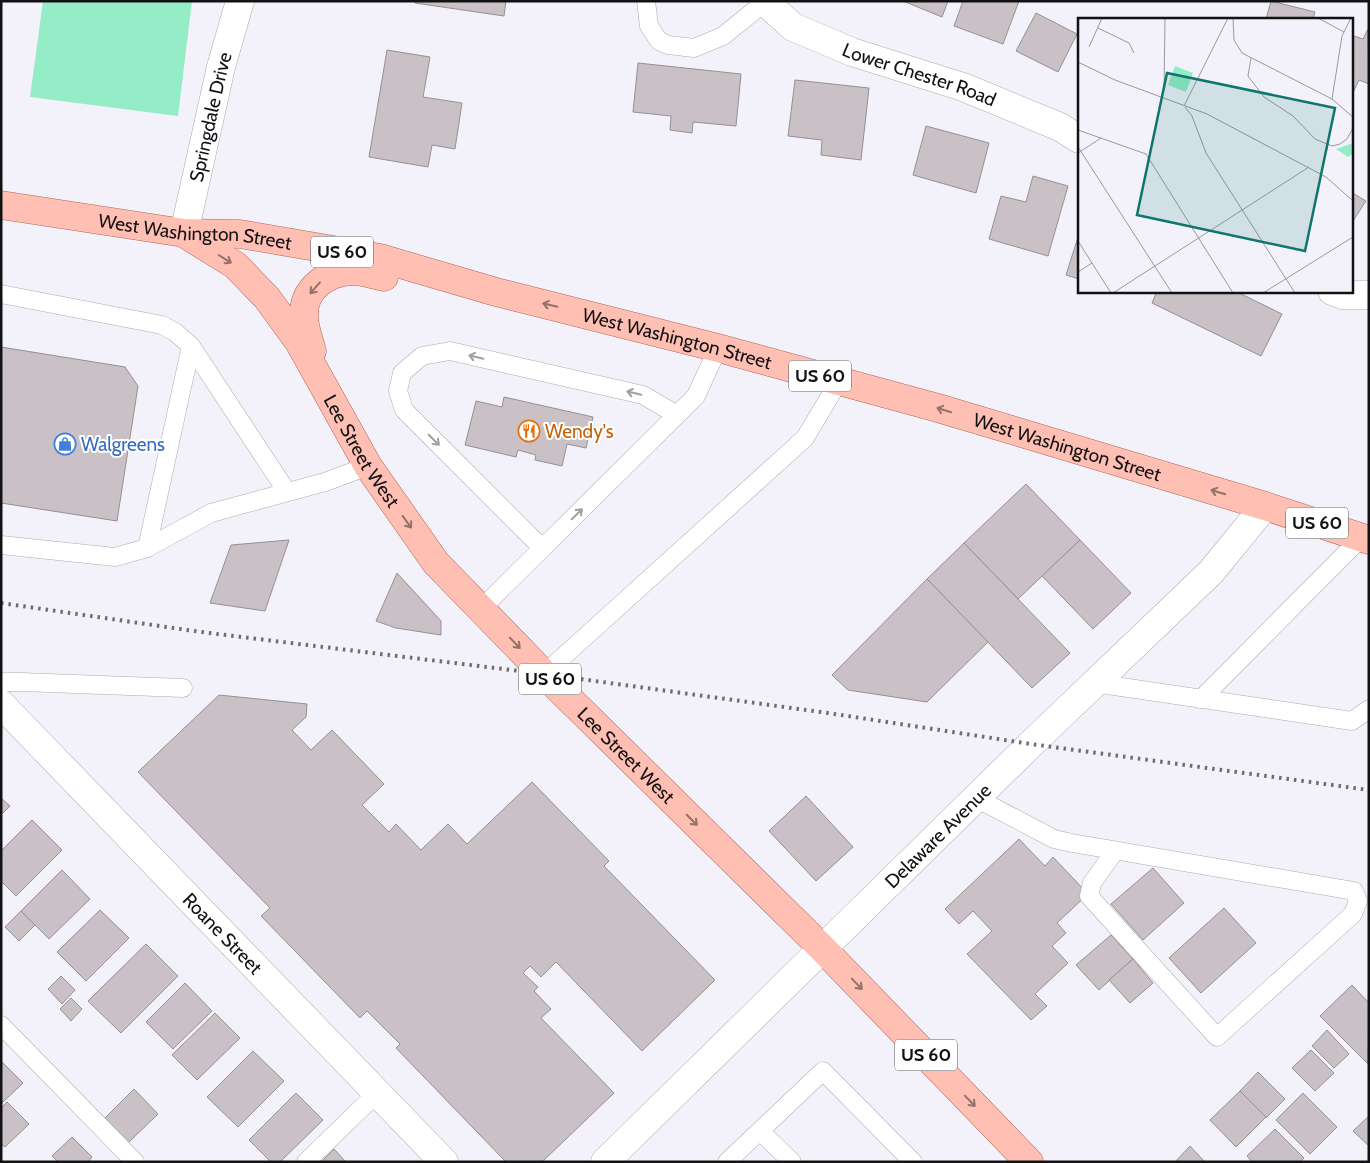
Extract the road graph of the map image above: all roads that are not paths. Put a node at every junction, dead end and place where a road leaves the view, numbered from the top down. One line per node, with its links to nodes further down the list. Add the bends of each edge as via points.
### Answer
1 (240, 1): 6 (street, Springdale Drive, via 221,67)
2 (646, 1): 3 (lane, via 649,26 658,41 694,48 723,36)
3 (765, 2): 4 (street, Lower Chester Road, via 793,27 852,52 962,87 1060,127)
4 (1078, 138)
5 (1, 206): 6 (main road, West Washington Street / US 60)
6 (184, 233): 7 (main road, West Washington Street / US 60, via 240,234 380,258); 13 (main road, Lee Street West / US 60, one-way to 13, via 235,265 267,298)
7 (496, 292): 12 (main road, West Washington Street / US 60, one-way to 7); 13 (main road, one-way to 13, via 432,286 354,271 332,275 315,285 305,302 304,318)
8 (1334, 292): 10 (street)
9 (1, 294): 11 (lane, via 162,325)
10 (1369, 295)
11 (191, 346): 17 (lane); 21 (lane)
12 (718, 348): 14 (main road, West Washington Street / US 60); 15 (lane, via 696,396)
13 (319, 376): 16 (main road, Lee Street West / US 60)
14 (838, 381): 18 (main road, West Washington Street / US 60, one-way to 14); 24 (lane, via 805,438)
15 (677, 416): 22 (lane, one-way to 15); 22 (lane, one-way to 22, via 643,395 450,351 422,356 405,369 398,391 404,410)
16 (368, 466): 17 (lane); 23 (main road, Lee Street West / US 60, one-way to 23, via 436,562)
17 (287, 492): 21 (lane, via 211,513)
18 (1265, 506): 19 (main road, West Washington Street / US 60); 26 (street, Delaware Avenue, via 1211,572)
19 (1365, 539): 28 (lane)
20 (1, 545): 21 (lane, via 115,557)
21 (147, 548)
22 (542, 548): 23 (lane)
23 (481, 608): 24 (main road, Lee Street West / US 60, one-way to 24)
24 (544, 674): 34 (main road, Lee Street West / US 60, one-way to 34)
25 (1, 682): 27 (lane)
26 (1094, 683): 28 (lane); 32 (street, Delaware Avenue)
27 (183, 688)
28 (1201, 699): 31 (lane)
29 (1, 704): 36 (street, Roane Street)
30 (1369, 709): 31 (lane)
31 (1360, 721)
32 (976, 798): 33 (lane, via 1054,839); 34 (street, Delaware Avenue)
33 (1115, 851): 33 (lane, via 1354,891 1358,901 1353,914 1217,1037 1089,896 1092,883)
34 (823, 949): 41 (street, Delaware Avenue); 45 (main road, Lee Street West / US 60, one-way to 45)
35 (1, 1025): 38 (lane)
36 (377, 1093): 39 (lane); 40 (street, Roane Street)
37 (760, 1130): 42 (lane); 43 (lane); 44 (lane, via 823,1071)
38 (135, 1162)
39 (306, 1162)
40 (444, 1162)
41 (605, 1162)
42 (727, 1162)
43 (792, 1162)
44 (913, 1162)
45 (1029, 1162)

